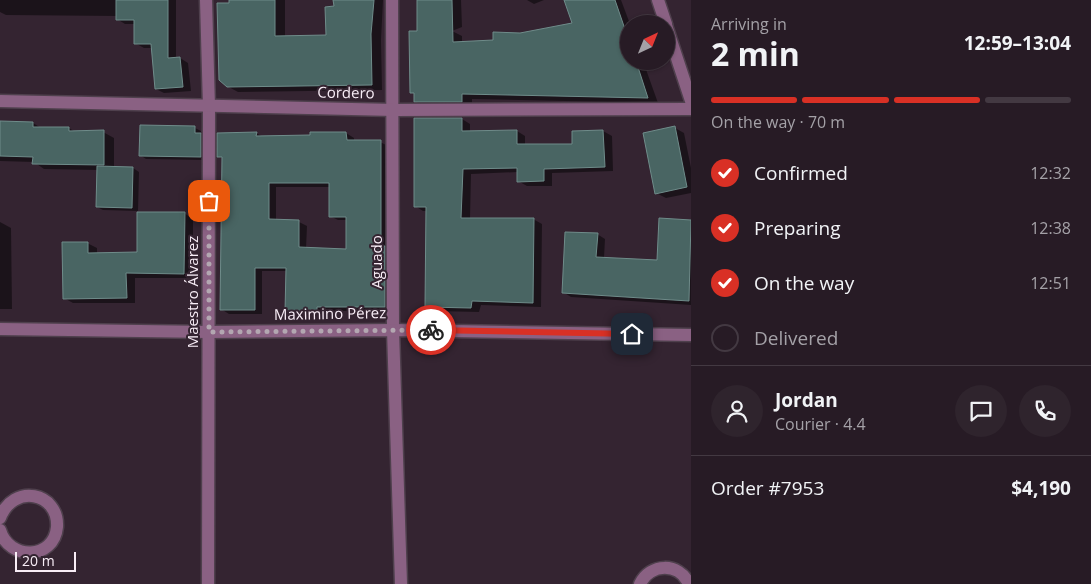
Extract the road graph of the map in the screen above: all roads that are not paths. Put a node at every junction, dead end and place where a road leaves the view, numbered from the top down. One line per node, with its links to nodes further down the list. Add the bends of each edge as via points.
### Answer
1 (206, 0): 8 (street, Maestro Álvarez)
2 (392, 0): 10 (street, Aguado)
3 (658, 0): 4 (street)
4 (663, 15)
5 (675, 52): 7 (street)
6 (0, 100): 8 (street, Cordero)
7 (691, 101)
8 (209, 107): 10 (street, Cordero); 13 (street, Maestro Álvarez)
9 (691, 109): 10 (street, Cordero)
10 (394, 110): 12 (street, Aguado)
11 (0, 329): 13 (street, Maximino Pérez)
12 (393, 330): 13 (street, Maximino Pérez); 14 (street, Maximino Pérez); 18 (street, Aguado)
13 (209, 332): 17 (street, Maestro Álvarez)
14 (691, 335)
15 (0, 518): 16 (street, via 9,502 28,495 46,502 56,518 57,528 42,550 24,553 8,544)
16 (0, 530)
17 (208, 584)
18 (401, 584)
19 (640, 584): 20 (street, via 647,574 662,567 682,574)
20 (689, 584)

